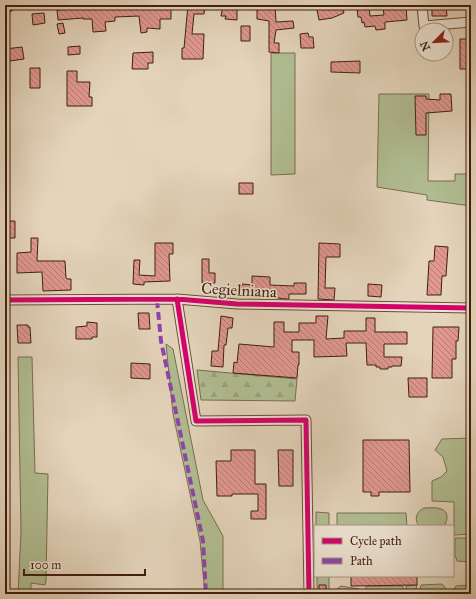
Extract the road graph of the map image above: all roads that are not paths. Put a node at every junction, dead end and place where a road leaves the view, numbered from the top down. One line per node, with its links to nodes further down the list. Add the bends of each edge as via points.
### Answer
1 (422, 5): 2 (street, via 424,26)
2 (471, 22)
3 (5, 300): 4 (street, Cegielniana)
4 (177, 300): 5 (street, Cegielniana, via 267,305); 6 (street, via 196,421 306,420)
5 (471, 308)
6 (309, 594)

